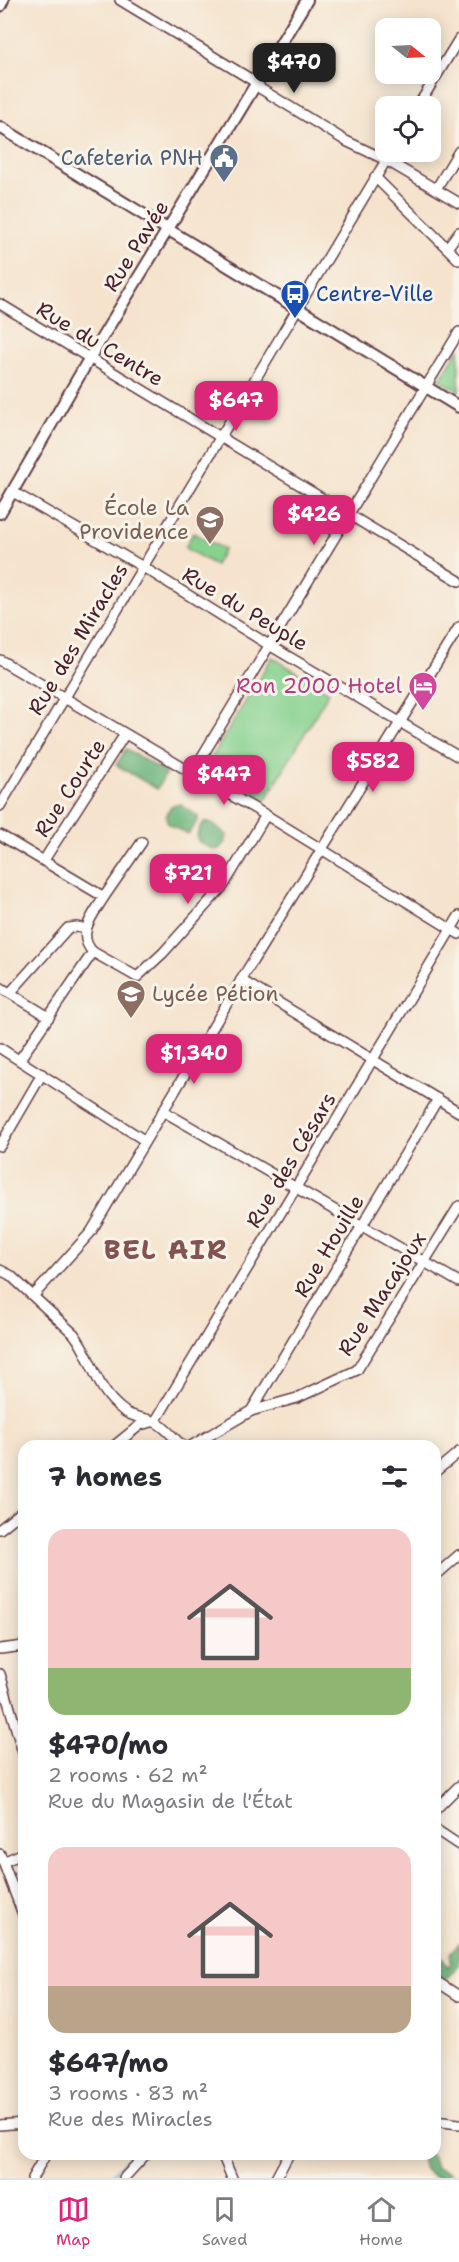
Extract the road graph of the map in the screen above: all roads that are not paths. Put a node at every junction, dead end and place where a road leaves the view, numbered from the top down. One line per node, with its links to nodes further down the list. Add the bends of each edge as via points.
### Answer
1 (3, 0): 4 (main road)
2 (120, 0): 7 (street)
3 (307, 0): 7 (main road, Rue Pavée)
4 (0, 6)
5 (459, 39): 6 (street)
6 (456, 52): 8 (street)
7 (257, 83): 10 (street, via 261,90 346,141); 17 (main road, Rue Pavée)
8 (425, 96)
9 (0, 127): 17 (main road)
10 (375, 151)
11 (459, 151): 15 (street)
12 (385, 162): 14 (street, Rue des Miracles)
13 (398, 162): 15 (street)
14 (375, 177): 19 (street); 22 (street, Rue des Miracles)
15 (436, 189): 16 (street)
16 (459, 203)
17 (169, 229): 22 (main road); 24 (main road, Rue Pavée)
18 (459, 232): 19 (street)
19 (447, 248): 20 (street)
20 (459, 260)
21 (0, 304): 24 (street, Rue du Centre)
22 (296, 308): 25 (main road); 27 (street, Rue des Miracles)
23 (459, 332): 25 (street)
24 (89, 358): 27 (street, Rue du Centre); 28 (main road, Rue Pavée)
25 (426, 387): 26 (main road); 30 (street)
26 (459, 406)
27 (219, 438): 30 (street, Rue du Centre); 31 (street, Rue des Miracles)
28 (13, 492): 29 (main road, Rue Pavée); 31 (street, Rue du Peuple)
29 (0, 512)
30 (350, 514): 32 (street, Rue du Centre); 34 (street)
31 (143, 567): 34 (street, Rue du Peuple); 36 (street, Rue des Miracles)
32 (459, 581)
33 (459, 627): 37 (street)
34 (269, 645): 37 (street, Rue du Peuple); 40 (street)
35 (0, 660): 36 (street)
36 (64, 697): 38 (street); 41 (street, Rue des Miracles)
37 (401, 722): 39 (street, Rue du Peuple); 45 (street)
38 (125, 734): 40 (street); 46 (street, Rue Courte)
39 (459, 757)
40 (192, 773): 42 (street)
41 (0, 806)
42 (266, 814): 45 (street); 51 (street, via 224,885 137,977)
43 (0, 835): 46 (street)
44 (142, 842): 47 (street)
45 (322, 850): 50 (street); 52 (street)
46 (44, 860): 47 (street)
47 (104, 897): 49 (street)
48 (459, 916): 50 (street, Rue des Césars)
49 (86, 929): 51 (street, via 86,942); 54 (street, via 68,928)
50 (455, 931): 58 (street, Rue des Césars)
51 (93, 952): 55 (street)
52 (241, 980): 58 (street); 61 (street)
53 (0, 987): 54 (street)
54 (10, 993): 55 (street)
55 (49, 1017): 57 (street)
56 (0, 1048): 57 (street)
57 (20, 1059): 59 (street)
58 (373, 1059): 60 (street); 65 (street, Rue des Césars)
59 (42, 1074): 63 (street); 64 (street)
60 (438, 1099): 62 (street); 67 (street, Rue Houille)
61 (163, 1111): 63 (street); 65 (street)
62 (459, 1112)
63 (144, 1140): 71 (street, via 91,1232)
64 (0, 1146)
65 (295, 1188): 67 (street); 73 (street, Rue des Césars)
66 (459, 1206): 68 (street, Rue Macajoux)
67 (362, 1226): 68 (street); 72 (street, Rue Houille)
68 (425, 1263): 70 (street); 72 (street, Rue Macajoux, via 357,1370 297,1398)
69 (0, 1270): 71 (street)
70 (459, 1282)
71 (34, 1295): 73 (street, via 80,1342 94,1376 108,1396 131,1416)
72 (251, 1411): 76 (street, Rue Macajoux)
73 (155, 1422): 74 (street, via 140,1425); 75 (street)
74 (121, 1440)
75 (176, 1440)
76 (201, 1440)
77 (459, 1452): 78 (street)
78 (441, 1467)
79 (18, 1515): 80 (street)
80 (0, 1529)
81 (459, 1555): 82 (street)
82 (441, 1571)
83 (18, 1647): 84 (street)
84 (0, 1649)
85 (0, 1674): 86 (street)
86 (18, 1736)
87 (459, 1786): 88 (street)
88 (441, 1804)
89 (441, 1833): 90 (street)
90 (459, 1845)
91 (18, 1854): 92 (street)
92 (2, 1858): 93 (street)
93 (18, 1901)
94 (441, 1984): 95 (street)
95 (459, 1996)
96 (441, 2122): 98 (street)
97 (18, 2124): 99 (street)
98 (459, 2124)
99 (0, 2125)
100 (42, 2160): 104 (street)
101 (140, 2160): 105 (street)
102 (224, 2160): 106 (street)
103 (286, 2160): 107 (street)
104 (32, 2178)
105 (124, 2178)
106 (232, 2178)
107 (276, 2178)

